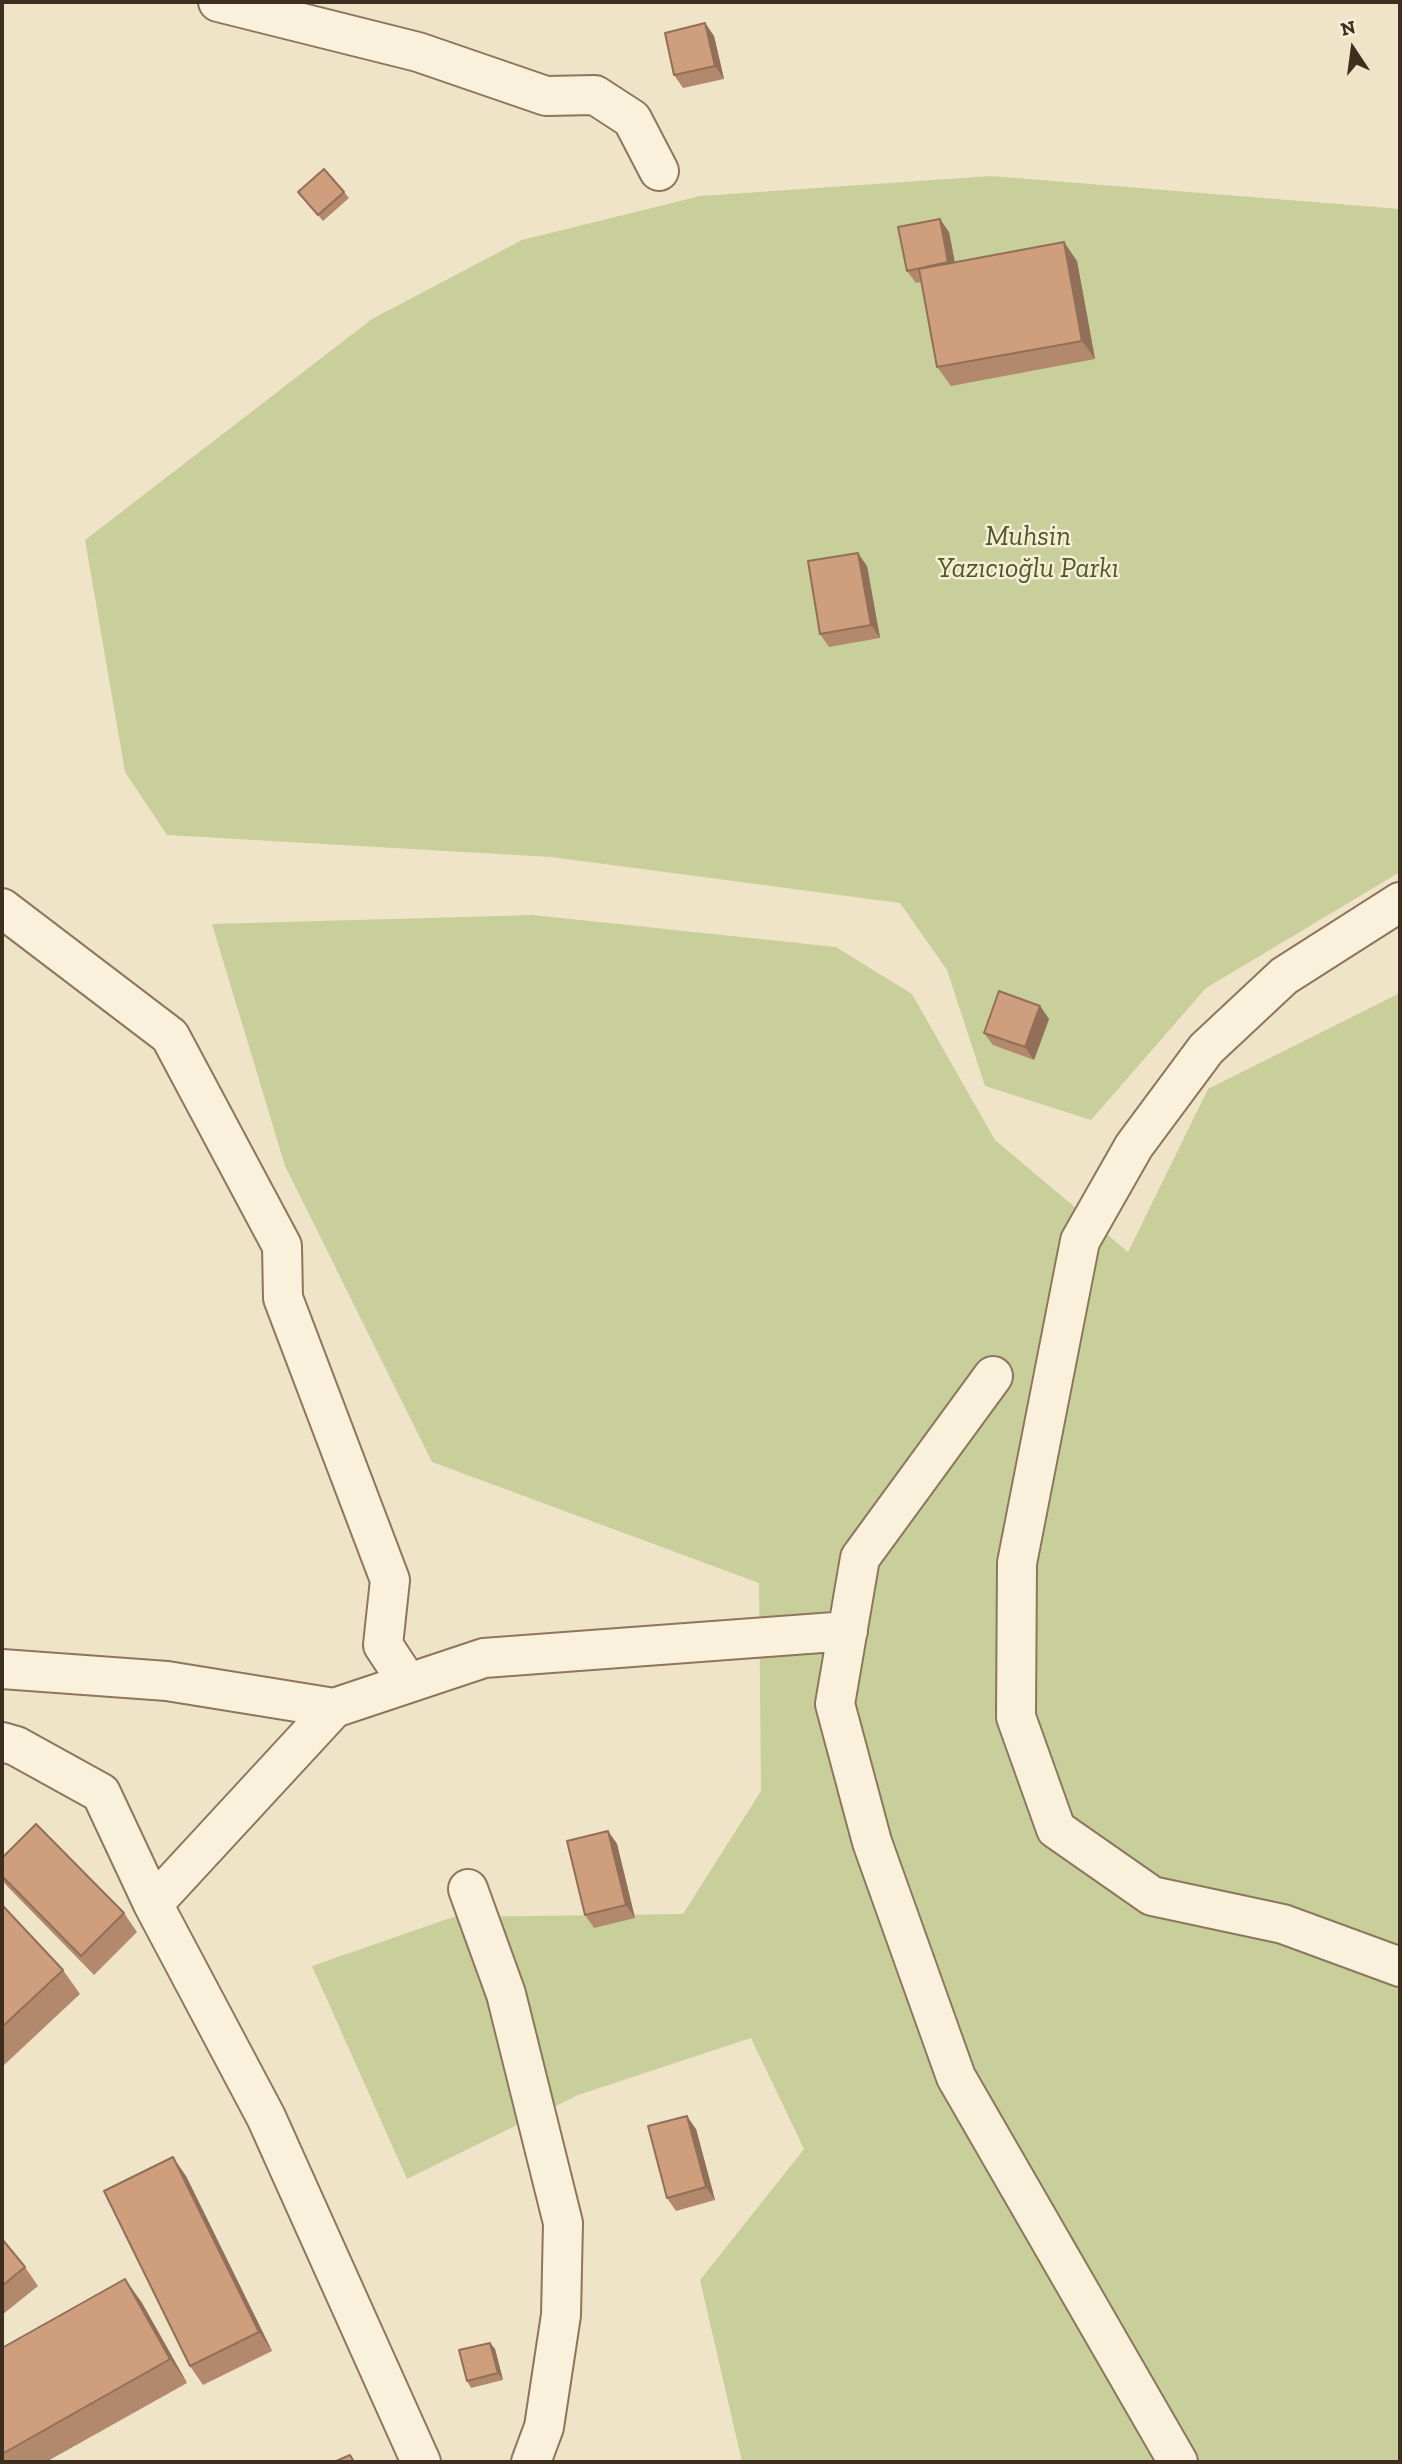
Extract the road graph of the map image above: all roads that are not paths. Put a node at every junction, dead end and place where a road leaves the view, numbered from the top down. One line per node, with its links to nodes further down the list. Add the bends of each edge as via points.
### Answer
1 (218, 2): 2 (street, via 418,52 546,96 595,95 632,119)
2 (659, 171)
3 (1400, 902): 13 (street, via 1284,976 1206,1049 1134,1146 1080,1241 1017,1563 1016,1717 1056,1829 1152,1896 1283,1924)
4 (2, 908): 8 (street, via 170,1036 282,1246 283,1298 390,1580 383,1645)
5 (993, 1376): 6 (street, via 860,1558)
6 (848, 1631): 8 (street, via 484,1658); 16 (street, via 835,1704 872,1842 956,2077)
7 (2, 1669): 9 (street, via 167,1681)
8 (408, 1683): 9 (street)
9 (334, 1708): 12 (street)
10 (2, 1742): 12 (street, via 101,1793)
11 (468, 1889): 15 (street, via 506,1994 564,2223 561,2315 544,2427)
12 (153, 1904): 14 (street, via 266,2117)
13 (1400, 1967)
14 (421, 2462)
15 (531, 2462)
16 (1178, 2462)

